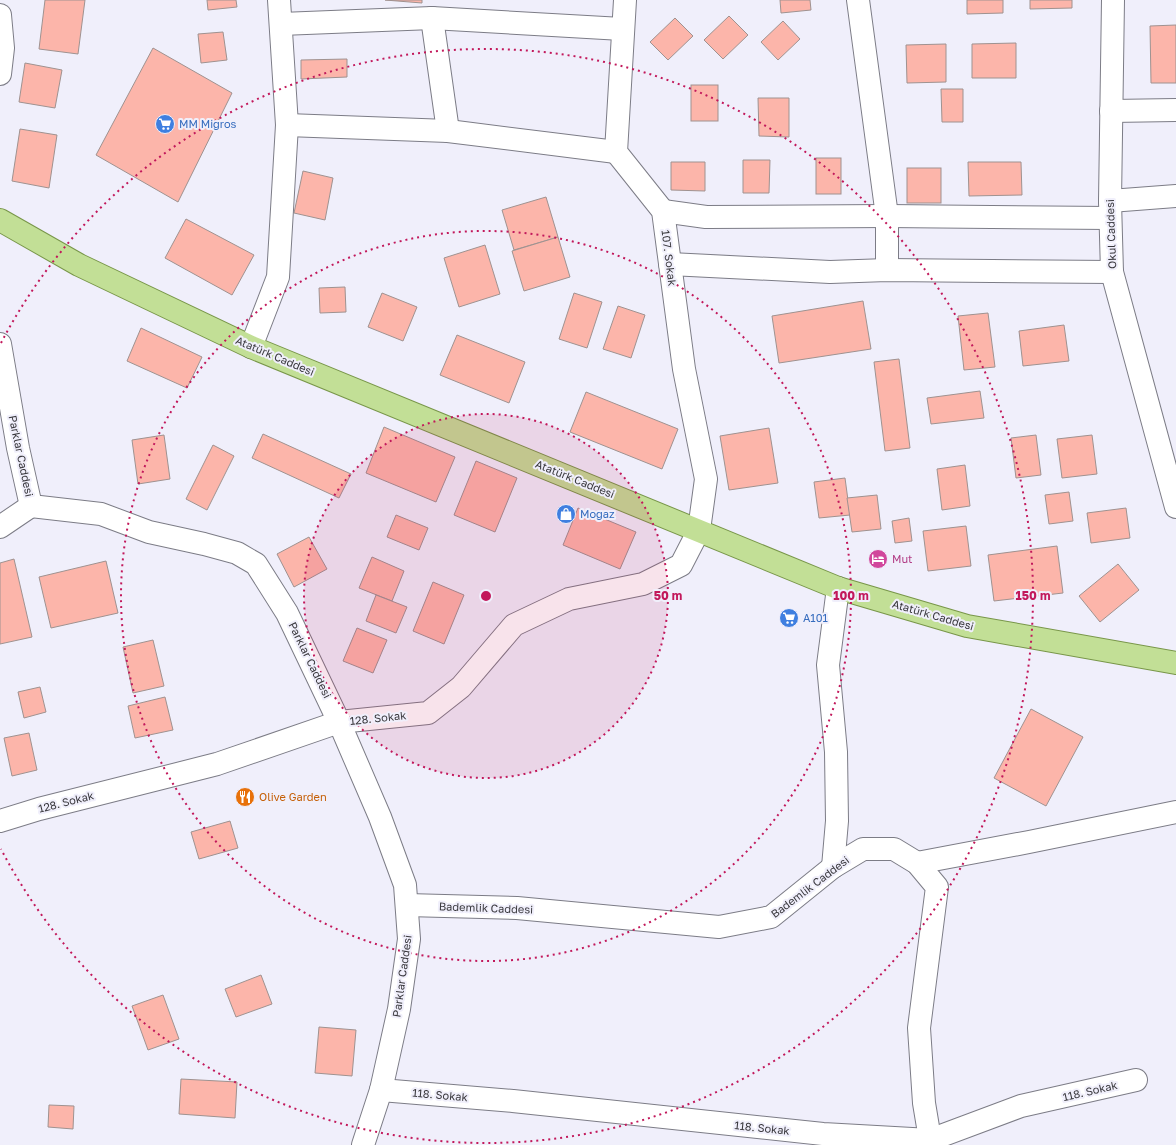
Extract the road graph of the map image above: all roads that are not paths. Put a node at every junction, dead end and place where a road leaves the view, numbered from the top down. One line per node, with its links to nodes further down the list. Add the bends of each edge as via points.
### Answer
1 (279, 0): 7 (street)
2 (624, 0): 8 (street)
3 (858, 0): 18 (street)
4 (1113, 0): 11 (street, Okul Caddesi)
5 (0, 15): 9 (street, via 3,48)
6 (432, 18): 7 (street); 8 (street); 13 (street)
7 (281, 24): 12 (street)
8 (622, 28): 14 (street)
9 (0, 74)
10 (1176, 110): 11 (street)
11 (1111, 111): 16 (street, Okul Caddesi)
12 (287, 124): 13 (street); 24 (street, via 278,277)
13 (448, 131): 14 (street)
14 (616, 152): 17 (street)
15 (1176, 196): 16 (street)
16 (1110, 210): 18 (street); 22 (street, Okul Caddesi)
17 (663, 211): 18 (street, via 706,216); 20 (street, 107. Sokak)
18 (887, 216): 21 (street)
19 (0, 223): 24 (main road, Atatürk Caddesi, via 79,265)
20 (670, 264): 21 (street, via 830,272); 28 (street, 107. Sokak, via 684,369 706,479)
21 (887, 270): 22 (street)
22 (1112, 272): 26 (street, Okul Caddesi)
23 (0, 344): 25 (street, Parklar Caddesi)
24 (252, 347): 28 (main road, Atatürk Caddesi)
25 (31, 506): 27 (street); 31 (street, Parklar Caddesi, via 101,514 148,532 237,553 256,564 287,613)
26 (1176, 507)
27 (0, 527)
28 (699, 530): 29 (main road, Atatürk Caddesi); 31 (street, 128. Sokak, via 681,566 643,584 569,599 514,625 461,687 428,713)
29 (838, 588): 30 (main road, Atatürk Caddesi, via 967,626); 35 (street, via 828,665 836,752 837,821)
30 (1176, 663)
31 (340, 722): 33 (street, 128. Sokak, via 217,764); 36 (street, Parklar Caddesi, via 405,885)
32 (1176, 812): 34 (street)
33 (0, 821)
34 (917, 862): 35 (street, Bademlik Caddesi, via 894,849 863,849); 39 (street, Bademlik Caddesi, via 937,887 919,1028 924,1103)
35 (833, 867): 36 (street, Bademlik Caddesi, via 771,918 719,927 517,908)
36 (407, 905): 38 (street, Parklar Caddesi, via 409,939 399,1010)
37 (1136, 1080): 39 (street, 118. Sokak, via 1021,1106)
38 (381, 1090): 39 (street, 118. Sokak, via 513,1101 822,1134); 40 (street, Parklar Caddesi)
39 (931, 1142)
40 (363, 1145)

